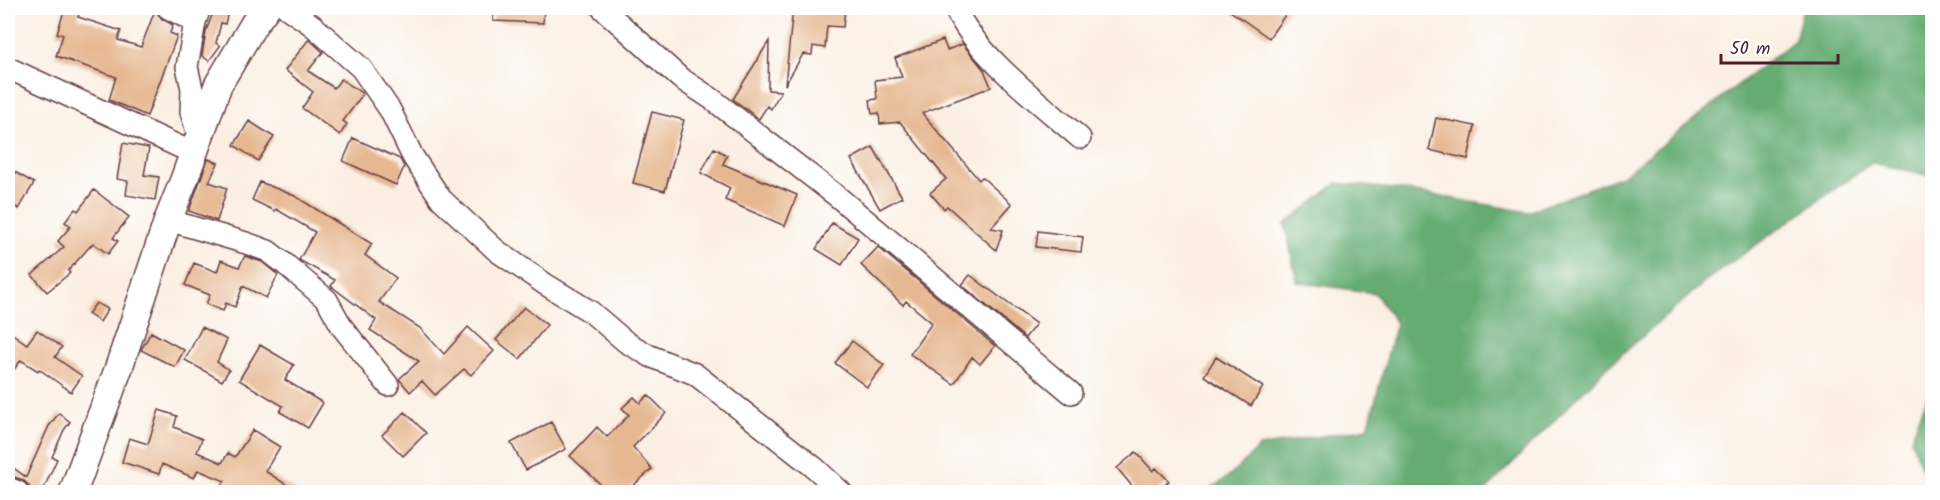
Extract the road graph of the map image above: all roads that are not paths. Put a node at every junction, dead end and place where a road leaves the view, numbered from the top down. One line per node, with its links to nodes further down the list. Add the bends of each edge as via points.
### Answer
1 (168, 8): 6 (street)
2 (266, 8): 9 (main road, via 218,85)
3 (286, 8): 16 (street, via 361,68 441,199 497,251 591,312 626,342 694,374)
4 (602, 8): 12 (street, via 680,78 838,197)
5 (955, 8): 8 (street, via 976,42)
6 (198, 15): 9 (street, via 187,67)
7 (8, 68): 9 (street, via 99,111)
8 (1080, 138)
9 (196, 145): 10 (main road)
10 (168, 220): 11 (street, via 246,243 285,264 327,300 342,327); 15 (main road)
11 (388, 385)
12 (1071, 393)
13 (8, 488): 14 (street)
14 (18, 492)
15 (73, 492)
16 (841, 492)

